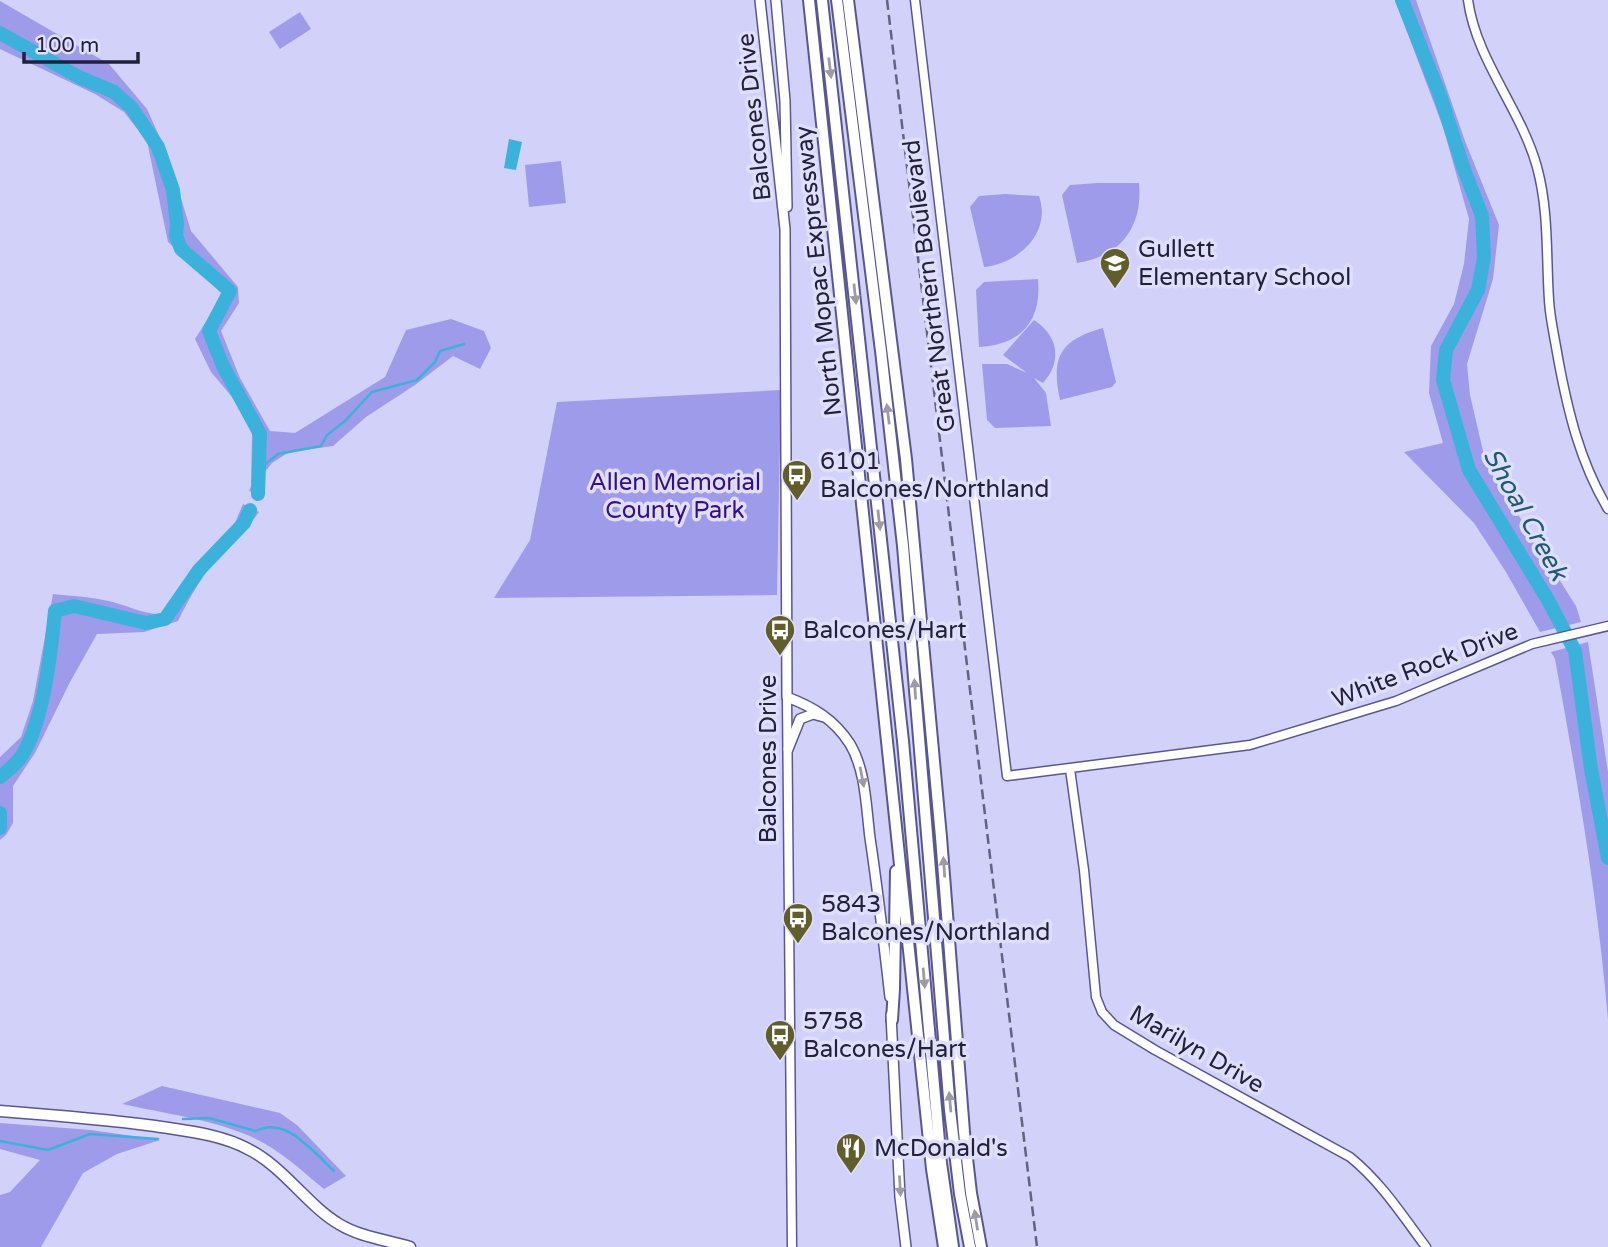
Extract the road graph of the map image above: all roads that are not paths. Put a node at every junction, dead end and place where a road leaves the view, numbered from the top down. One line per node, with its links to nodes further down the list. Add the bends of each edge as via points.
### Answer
1 (760, 0): 11 (main road, Balcones Drive)
2 (776, 0): 11 (main road, Balcones Drive, via 785,101)
3 (809, 0): 14 (highway, North Mopac Expressway)
4 (822, 0): 21 (highway, one-way to 21)
5 (837, 0): 9 (highway)
6 (848, 0): 10 (highway)
7 (915, 0): 20 (street, Great Northern Boulevard)
8 (1468, 0): 12 (street, via 1476,34 1537,166 1549,243 1550,310 1562,377 1578,446)
9 (847, 79): 10 (highway); 22 (highway, one-way to 9, via 902,534)
10 (877, 228): 16 (highway, via 906,459)
11 (785, 229): 15 (main road, Balcones Drive)
12 (1608, 509)
13 (1608, 626): 19 (street, White Rock Drive, via 1499,656 1396,701 1250,745)
14 (881, 669): 21 (highway, via 892,690); 23 (highway, North Mopac Expressway)
15 (787, 697): 17 (main road); 18 (street, Balcones Drive)
16 (929, 705): 22 (highway); 26 (highway, one-way to 16)
17 (828, 719): 18 (main road, via 813,714 802,718); 24 (main road, one-way to 24, via 851,745 862,775)
18 (788, 749): 28 (street, Balcones Drive)
19 (1070, 769): 20 (street, White Rock Drive); 34 (street, Marilyn Drive, via 1096,996 1102,1012 1114,1025 1155,1050 1350,1157 1384,1189)
20 (1007, 776)
21 (909, 813): 31 (highway, one-way to 31)
22 (927, 830): 26 (highway, one-way to 22, via 950,1111)
23 (897, 840): 24 (highway); 30 (highway, North Mopac Expressway)
24 (892, 1020): 29 (main road, one-way to 29)
25 (0, 1111): 27 (main road, via 99,1119 227,1139 252,1151 339,1224)
26 (965, 1193): 32 (highway); 33 (highway, one-way to 26)
27 (410, 1247)
28 (792, 1247)
29 (906, 1247)
30 (944, 1247)
31 (953, 1247)
32 (970, 1247)
33 (981, 1247)
34 (1426, 1247)

